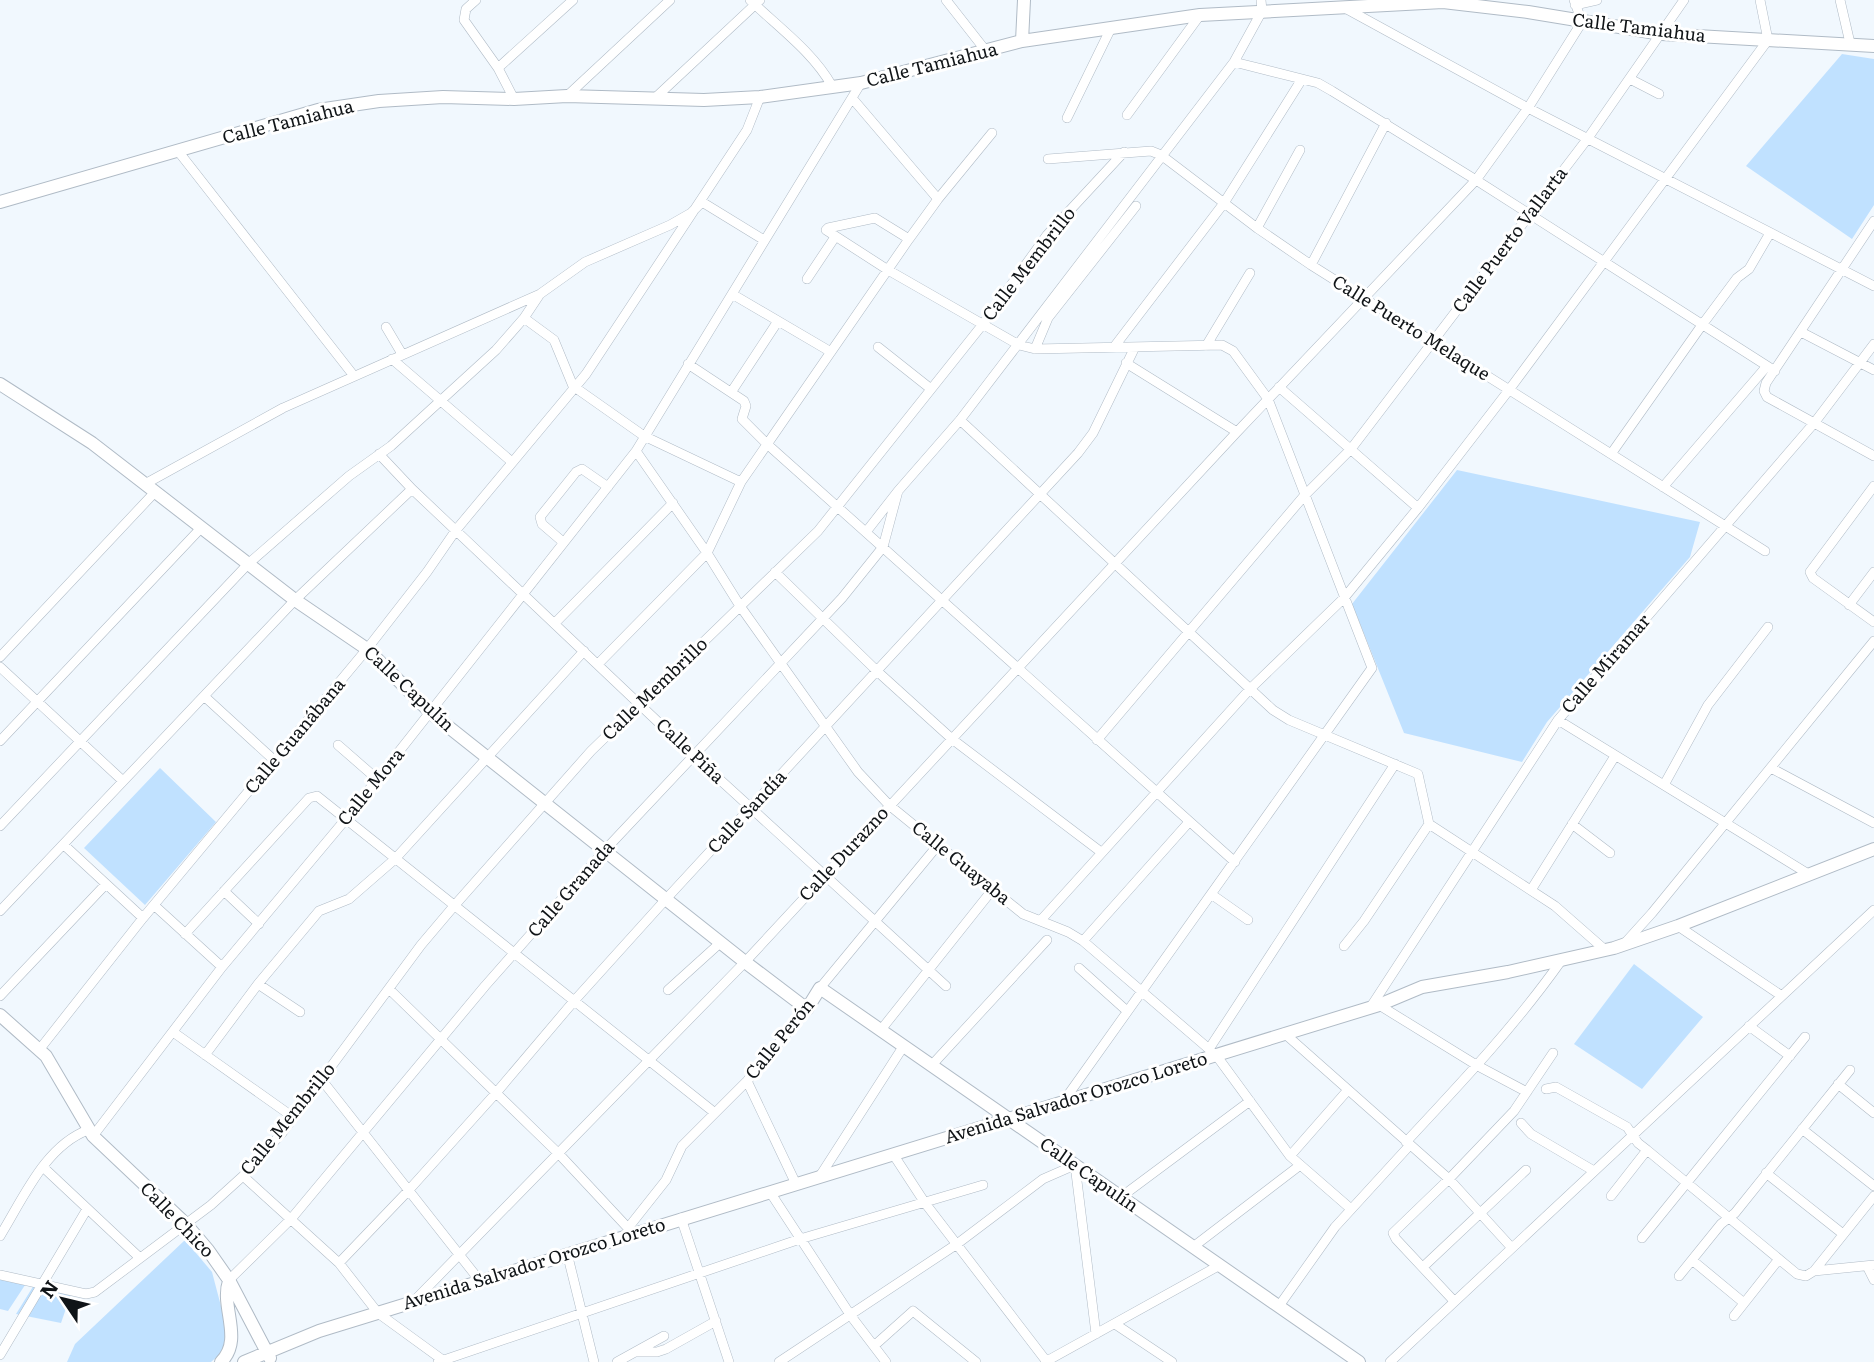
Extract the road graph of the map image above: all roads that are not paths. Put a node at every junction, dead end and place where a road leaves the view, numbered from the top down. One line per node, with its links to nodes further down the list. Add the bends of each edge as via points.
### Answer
1 (476, 0): 25 (street, via 463,13 464,20)
2 (573, 0): 25 (street)
3 (670, 0): 31 (street)
4 (946, 0): 23 (street)
5 (1024, 0): 20 (street)
6 (1597, 0): 12 (street)
7 (1684, 0): 18 (street, Calle Puerto Vallarta)
8 (1760, 0): 19 (street)
9 (1840, 0): 21 (street)
10 (1443, 1): 14 (street, Calle Tamiahua); 16 (street, Calle Tamiahua)
11 (755, 2): 29 (street, via 812,59); 35 (street)
12 (1575, 2): 16 (street)
13 (1261, 6): 14 (street, Calle Tamiahua); 15 (street, Calle Tamiahua); 24 (street, Calle Granada)
14 (1345, 8): 36 (street)
15 (1200, 15): 17 (street, Calle Tamiahua); 37 (street)
16 (1582, 22): 18 (street, Calle Tamiahua); 36 (street, Calle Durazno)
17 (1111, 28): 20 (street, Calle Tamiahua); 38 (street)
18 (1662, 34): 19 (street, Calle Tamiahua); 27 (street, Calle Puerto Vallarta)
19 (1768, 40): 21 (street, Calle Tamiahua); 47 (street)
20 (1022, 41): 23 (street, Calle Tamiahua)
21 (1850, 43): 22 (street, Calle Tamiahua)
22 (1874, 46)
23 (986, 51): 28 (street, Calle Tamiahua)
24 (1234, 62): 26 (street); 45 (street, Calle Granada)
25 (498, 68): 34 (street)
26 (1303, 79): 39 (street); 52 (street)
27 (1630, 79): 30 (street); 41 (street, Calle Puerto Vallarta)
28 (861, 83): 29 (street, Calle Tamiahua); 33 (street, Calle Mora)
29 (832, 86): 32 (street, Calle Tamiahua)
30 (1659, 94)
31 (567, 96): 34 (street, Calle Tamiahua); 35 (street, Calle Tamiahua)
32 (760, 97): 35 (street, Calle Tamiahua); 51 (street, Calle Guanábana, via 747,130)
33 (852, 98): 49 (street); 60 (street, Calle Mora)
34 (514, 99): 42 (street, Calle Tamiahua, via 443,97 349,104)
35 (654, 99)
36 (1528, 108): 41 (street); 48 (street, Calle Durazno)
37 (1127, 115)
38 (1067, 118)
39 (1386, 123): 48 (street); 62 (street)
40 (992, 133): 49 (street)
41 (1588, 138): 47 (street); 54 (street, Calle Puerto Vallarta)
42 (178, 150): 50 (street, Calle Tamiahua); 93 (street)
43 (1300, 150): 56 (street)
44 (1124, 152): 45 (street); 46 (street); 73 (street, Calle Membrillo, via 1047,235)
45 (1161, 155): 52 (street, Calle Puerto Melaque); 79 (street, Calle Granada)
46 (1048, 159)
47 (1665, 178): 57 (street); 61 (street)
48 (1476, 180): 54 (street); 70 (street, Calle Durazno)
49 (938, 199): 59 (street)
50 (0, 202)
51 (702, 202): 60 (street); 68 (street, via 670,225 585,262); 95 (street, Calle Guanábana, via 586,374)
52 (1224, 203): 56 (street, Calle Puerto Melaque); 82 (street)
53 (1136, 206): 84 (street, via 1048,318)
54 (1530, 214): 61 (street); 77 (street, Calle Puerto Vallarta)
55 (1874, 221): 63 (street)
56 (1257, 228): 62 (street, Calle Puerto Melaque)
57 (1770, 233): 63 (street); 74 (street, via 1749,269)
58 (835, 237): 59 (street, via 826,230 875,218); 64 (street); 66 (street)
59 (909, 239): 64 (street)
60 (764, 240): 69 (street, Calle Mora)
61 (1604, 261): 74 (street); 98 (street)
62 (1311, 265): 70 (street, Calle Puerto Melaque)
63 (1843, 270): 67 (street); 76 (street)
64 (888, 271): 73 (street); 85 (street)
65 (1250, 273): 80 (street)
66 (807, 279)
67 (1874, 286)
68 (540, 294): 71 (street); 86 (street)
69 (732, 294): 72 (street); 90 (street, Calle Mora)
70 (1364, 297): 77 (street, Calle Puerto Melaque); 96 (street, Calle Durazno)
71 (524, 318): 95 (street, via 554,340); 101 (street)
72 (778, 321): 85 (street); 99 (street)
73 (983, 324): 79 (street); 97 (street, Calle Membrillo)
74 (1702, 325): 91 (street); 110 (street)
75 (386, 327): 86 (street)
76 (1801, 332): 89 (street); 91 (street)
77 (1433, 341): 98 (street, Calle Puerto Melaque); 107 (street, Calle Puerto Vallarta)
78 (1874, 344): 89 (street, Calle Miramar)
79 (1019, 345): 84 (street); 102 (street, Calle Granada)
80 (1206, 346): 83 (street); 100 (street, via 1222,345 1233,352)
81 (878, 347): 97 (street)
82 (1114, 347): 83 (street); 84 (street)
83 (1135, 347): 88 (street, Calle Sandía)
84 (1035, 349)
85 (831, 352): 106 (street)
86 (402, 354): 87 (street)
87 (392, 359): 93 (street); 101 (street)
88 (1126, 363): 104 (street); 120 (street, Calle Sandía, via 1093,433)
89 (1861, 363): 92 (street); 103 (street, Calle Miramar)
90 (688, 364): 99 (street); 105 (street, Calle Mora)
91 (1771, 369): 103 (street, via 1763,391 1767,397); 116 (street)
92 (1874, 370)
93 (354, 376): 117 (street, via 283,408)
94 (0, 384): 117 (street, Calle Capulín, via 92,443)
95 (573, 386): 105 (street); 112 (street, Calle Guanábana)
96 (1279, 387): 100 (street, Calle Durazno); 107 (street)
97 (931, 389): 123 (street, Calle Membrillo)
98 (1509, 390): 110 (street, Calle Puerto Melaque); 124 (street)
99 (732, 391): 106 (street, via 746,403 742,419)
100 (1268, 399): 104 (street, Calle Durazno); 121 (street)
101 (441, 400): 109 (street); 112 (street)
102 (960, 420): 119 (street, Calle Granada); 120 (street)
103 (1815, 422): 111 (street); 125 (street, Calle Miramar)
104 (1237, 432): 133 (street, Calle Durazno)
105 (644, 436): 108 (street, Calle Mora); 113 (street)
106 (767, 444): 113 (street); 123 (street)
107 (1351, 449): 121 (street, Calle Puerto Vallarta); 124 (street)
108 (636, 451): 115 (street, Calle Mora); 122 (street, Calle Guayaba)
109 (379, 454): 118 (street, Calle Piña); 134 (street)
110 (1611, 454): 116 (street, Calle Puerto Melaque)
111 (1874, 456)
112 (513, 461): 127 (street, Calle Guanábana)
113 (741, 482): 132 (street)
114 (1874, 486): 141 (street, via 1810,572)
115 (608, 487): 129 (street, Calle Mora); 129 (street, via 580,468 567,483 539,519)
116 (1663, 487): 125 (street, Calle Puerto Melaque)
117 (150, 488): 126 (street, Calle Capulín); 151 (street)
118 (412, 489): 127 (street, Calle Piña); 139 (street)
119 (898, 491): 128 (street, Calle Granada); 130 (street, Calle Granada)
120 (1040, 494): 133 (street); 140 (street, Calle Sandía)
121 (1304, 496): 138 (street); 147 (street, Calle Puerto Vallarta)
122 (673, 503): 132 (street, Calle Guayaba); 145 (street)
123 (838, 506): 128 (street); 135 (street, Calle Membrillo)
124 (1418, 508): 138 (street)
125 (1725, 526): 131 (street, Calle Puerto Melaque); 162 (street, Calle Miramar)
126 (201, 528): 134 (street, Calle Capulín); 159 (street)
127 (456, 530): 137 (street, Calle Piña); 149 (street, Calle Guanábana)
128 (866, 532): 130 (street)
129 (564, 542): 137 (street, Calle Mora)
130 (883, 547): 140 (street); 143 (street, Calle Granada)
131 (1765, 551)
132 (707, 553): 142 (street, Calle Guayaba); 152 (street)
133 (1115, 563): 147 (street); 155 (street, Calle Durazno)
134 (248, 564): 139 (street, Calle Capulín); 168 (street)
135 (775, 572): 142 (street, Calle Membrillo); 143 (street)
136 (1874, 572): 141 (street)
137 (524, 594): 145 (street, Calle Piña); 161 (street, Calle Mora)
138 (1344, 598): 157 (street); 164 (street, via 1372,668)
139 (295, 600): 149 (street, Calle Capulín); 158 (street)
140 (943, 601): 155 (street); 156 (street, Calle Sandía)
141 (1849, 605): 144 (street)
142 (740, 606): 153 (street, Calle Guayaba); 160 (street, Calle Membrillo)
143 (823, 618): 153 (street, Calle Granada); 156 (street)
144 (1874, 622)
145 (555, 623): 150 (street, Calle Piña)
146 (1768, 628): 178 (street, via 1708,705)
147 (1190, 631): 157 (street); 166 (street)
148 (1874, 641): 175 (street)
149 (368, 649): 161 (street, Calle Capulín); 173 (street, Calle Guanábana)
150 (584, 651): 152 (street, Calle Piña); 172 (street)
151 (0, 657)
152 (598, 664): 160 (street, Calle Piña)
153 (780, 664): 163 (street, Calle Guayaba); 170 (street, Calle Granada)
154 (0, 667): 159 (street)
155 (1019, 668): 165 (street, Calle Durazno); 166 (street)
156 (878, 672): 163 (street, Calle Sandía); 165 (street)
157 (1250, 689): 164 (street, via 1273,710); 179 (street)
158 (204, 696): 173 (street); 177 (street)
159 (38, 702): 167 (street); 168 (street)
160 (640, 704): 170 (street, Calle Piña); 180 (street, Calle Membrillo)
161 (431, 713): 172 (street, Calle Capulín); 176 (street, Calle Mora)
162 (1558, 720): 171 (street); 195 (street, Calle Miramar)
163 (825, 728): 181 (street, Calle Guayaba); 182 (street, Calle Sandía)
164 (1324, 735): 174 (street); 198 (street)
165 (952, 739): 181 (street, Calle Durazno); 194 (street)
166 (1097, 740): 179 (street)
167 (0, 741)
168 (80, 741): 177 (street); 189 (street)
169 (338, 745): 176 (street)
170 (694, 755): 182 (street, Calle Piña); 193 (street, Calle Granada)
171 (1615, 755): 178 (street); 187 (street)
172 (487, 758): 180 (street, Calle Capulín); 197 (street)
173 (275, 761): 207 (street, Calle Guanábana)
174 (1395, 764): 186 (street, via 1418,774); 252 (street)
175 (1771, 768): 185 (street); 188 (street)
176 (377, 779): 183 (street, Calle Mora)
177 (123, 781): 190 (street)
178 (1664, 785): 188 (street)
179 (1157, 793): 184 (street); 194 (street)
180 (544, 803): 193 (street, Calle Capulín); 208 (street, Calle Membrillo)
181 (889, 805): 191 (street, Calle Guayaba); 200 (street, Calle Durazno)
182 (751, 808): 200 (street, Calle Piña); 206 (street, Calle Sandía)
183 (345, 820): 197 (street); 204 (street, via 319,797 309,798); 215 (street, Calle Mora)
184 (1189, 822): 198 (street); 219 (street)
185 (1874, 823)
186 (1429, 824): 195 (street); 222 (street)
187 (1572, 824): 196 (street); 203 (street)
188 (1726, 824): 199 (street); 221 (street)
189 (0, 826)
190 (64, 845): 201 (street); 210 (street)
191 (938, 845): 202 (street, Calle Guayaba); 214 (street, Calle Perón)
192 (1874, 849): 199 (street, Avenida Salvador Orozco Loreto)
193 (605, 850): 206 (street, Calle Capulín); 224 (street, Calle Granada)
194 (1101, 852): 212 (street)
195 (1472, 852): 203 (street); 239 (street, Calle Miramar)
196 (1610, 853)
197 (395, 859): 208 (street); 230 (street, via 349,900 319,911)
198 (1235, 862): 205 (street)
199 (1810, 875): 216 (street, Avenida Salvador Orozco Loreto)
200 (824, 876): 214 (street, Calle Piña); 226 (street, Calle Durazno)
201 (106, 884): 211 (street); 236 (street)
202 (993, 889): 212 (street, Calle Guayaba, via 1023,914); 229 (street)
203 (1531, 890): 223 (street)
204 (224, 891): 215 (street); 217 (street)
205 (1211, 894): 213 (street); 235 (street)
206 (667, 898): 220 (street, Calle Capulín); 238 (street, Calle Sandía)
207 (155, 906): 211 (street, Calle Guanábana); 217 (street)
208 (454, 906): 224 (street); 233 (street, Calle Membrillo)
209 (1874, 910): 237 (street)
210 (0, 911)
211 (143, 918): 251 (street, Calle Guanábana)
212 (1041, 920): 219 (street, Calle Guayaba)
213 (1248, 920)
214 (874, 922): 229 (street, Calle Piña); 232 (street, Calle Perón)
215 (258, 924): 227 (street, Calle Mora)
216 (1678, 926): 221 (street, Avenida Salvador Orozco Loreto); 237 (street)
217 (185, 934): 227 (street)
218 (1047, 940): 257 (street)
219 (1083, 941): 235 (street, Calle Guayaba)
220 (720, 943): 226 (street, Calle Capulín); 234 (street)
221 (1623, 945): 223 (street, Avenida Salvador Orozco Loreto)
222 (1344, 946)
223 (1604, 949): 225 (street, Avenida Salvador Orozco Loreto)
224 (514, 954): 238 (street); 249 (street, Calle Granada)
225 (1561, 961): 239 (street, Avenida Salvador Orozco Loreto, via 1422,987); 258 (street)
226 (745, 962): 240 (street, Calle Capulín); 256 (street, Calle Durazno)
227 (222, 967): 246 (street, Calle Mora)
228 (1079, 968): 241 (street)
229 (927, 969): 231 (street, Calle Piña); 245 (street)
230 (258, 984): 242 (street); 254 (street)
231 (946, 986)
232 (820, 988): 240 (street, Calle Perón); 245 (street, Calle Capulín)
233 (389, 989): 249 (street); 260 (street, Calle Membrillo)
234 (668, 990)
235 (1141, 991): 241 (street); 252 (street, Calle Guayaba)
236 (0, 996)
237 (1782, 996): 244 (street)
238 (574, 1001): 256 (street); 266 (street, Calle Sandía)
239 (1374, 1007): 247 (street, Avenida Salvador Orozco Loreto); 258 (street)
240 (807, 1009): 261 (street, Calle Perón)
241 (1127, 1011): 268 (street)
242 (300, 1012)
243 (0, 1015): 251 (street, Calle Chico)
244 (1749, 1026): 255 (street); 277 (street)
245 (880, 1031): 250 (street, Calle Capulín)
246 (173, 1032): 254 (street); 275 (street, Calle Mora)
247 (1284, 1033): 252 (street, Avenida Salvador Orozco Loreto); 264 (street)
248 (1805, 1037): 255 (street)
249 (440, 1040): 266 (street); 276 (street, Calle Granada)
250 (903, 1047): 257 (street, Calle Capulín); 290 (street)
251 (39, 1049): 275 (street, Calle Chico)
252 (1212, 1052): 267 (street, Calle Guayaba); 268 (street, Avenida Salvador Orozco Loreto)
253 (1553, 1053): 265 (street)
254 (205, 1055): 271 (street)
255 (1790, 1056): 293 (street)
256 (649, 1060): 269 (street); 280 (street, Calle Durazno)
257 (931, 1066): 272 (street, Calle Capulín)
258 (1478, 1066): 265 (street); 278 (street)
259 (1850, 1070): 262 (street)
260 (321, 1079): 271 (street, Calle Membrillo); 276 (street)
261 (747, 1081): 269 (street, Calle Perón); 292 (street)
262 (1838, 1084): 270 (street); 274 (street)
263 (1546, 1089): 277 (street, via 1556,1087 1628,1127)
264 (1347, 1091): 278 (street); 282 (street)
265 (1527, 1092): 291 (street)
266 (496, 1093): 280 (street); 296 (street, Calle Sandía)
267 (1250, 1101): 282 (street, Calle Guayaba); 300 (street)
268 (1062, 1103): 272 (street, Avenida Salvador Orozco Loreto)
269 (715, 1113): 309 (street, Calle Perón, via 682,1146 666,1180)
270 (1874, 1113)
271 (293, 1116): 289 (street, Calle Membrillo)
272 (1009, 1119): 281 (street, Avenida Salvador Orozco Loreto); 283 (street, Calle Capulín)
273 (1521, 1123): 287 (street, via 1531,1134)
274 (1802, 1129): 288 (street); 295 (street)
275 (91, 1133): 285 (street, Calle Mora, via 70,1138); 308 (street, Calle Chico)
276 (363, 1133): 296 (street); 307 (street, Calle Granada)
277 (1634, 1135): 279 (street); 287 (street)
278 (1408, 1143): 291 (street); 303 (street)
279 (1647, 1150): 293 (street); 298 (street)
280 (559, 1154): 309 (street); 318 (street, Calle Durazno)
281 (893, 1154): 290 (street, Avenida Salvador Orozco Loreto); 301 (street)
282 (1290, 1156): 284 (street, Calle Guayaba)
283 (1075, 1166): 300 (street, Calle Capulín); 314 (street, via 1043,1178); 344 (street)
284 (1299, 1166): 303 (street, Calle Guayaba); 315 (street)
285 (43, 1167): 302 (street); 311 (street, Calle Mora)
286 (1526, 1170): 304 (street)
287 (1594, 1171): 316 (street)
288 (1766, 1174): 306 (street); 310 (street)
289 (243, 1176): 307 (street); 308 (street, Calle Membrillo)
290 (820, 1176): 292 (street, Avenida Salvador Orozco Loreto)
291 (1449, 1179): 304 (street); 325 (street, via 1394,1233)
292 (796, 1184): 297 (street, Avenida Salvador Orozco Loreto)
293 (1687, 1184): 306 (street); 312 (street)
294 (983, 1185): 301 (street)
295 (1874, 1186)
296 (408, 1191): 318 (street); 322 (street, Calle Sandía)
297 (770, 1192): 305 (street, Avenida Salvador Orozco Loreto); 313 (street)
298 (1611, 1196)
299 (1874, 1196): 310 (street)
300 (1121, 1198): 315 (street, Calle Capulín)
301 (925, 1203): 313 (street); 314 (street)
302 (87, 1209): 319 (street); 333 (street)
303 (1351, 1209): 337 (street)
304 (1480, 1213): 316 (street); 325 (street)
305 (681, 1218): 309 (street, Avenida Salvador Orozco Loreto); 327 (street)
306 (1728, 1218): 320 (street); 321 (street)
307 (290, 1219): 322 (street); 330 (street, Calle Granada)
308 (185, 1223): 319 (street, Calle Membrillo); 330 (street, Calle Chico)
309 (629, 1231): 317 (street, Avenida Salvador Orozco Loreto)
310 (1843, 1234): 326 (street)
311 (0, 1236)
312 (1643, 1238)
313 (800, 1240): 327 (street); 340 (street)
314 (957, 1244): 340 (street); 359 (street)
315 (1193, 1247): 323 (street, Calle Capulín)
316 (1511, 1247): 334 (street)
317 (567, 1253): 332 (street, Avenida Salvador Orozco Loreto); 338 (street)
318 (459, 1255): 332 (street); 335 (street, Calle Durazno)
319 (140, 1258): 333 (street, Calle Membrillo, via 92,1294)
320 (1779, 1259): 326 (street, via 1797,1274 1806,1276); 336 (street)
321 (1692, 1260): 329 (street); 336 (street)
322 (339, 1263): 339 (street)
323 (1220, 1265): 337 (street, Calle Capulín); 343 (street)
324 (1871, 1266): 326 (street); 331 (street)
325 (1423, 1267): 334 (street)
326 (1814, 1271)
327 (700, 1272): 338 (street); 342 (street)
328 (0, 1275): 333 (street, Calle Membrillo)
329 (1679, 1276)
330 (229, 1280): 349 (street, Calle Chico); 352 (street, via 226,1290 233,1335 228,1356)
331 (1874, 1280)
332 (480, 1281): 335 (street, Avenida Salvador Orozco Loreto)
333 (43, 1284): 348 (street)
334 (1454, 1301): 362 (street)
335 (412, 1302): 339 (street, Avenida Salvador Orozco Loreto)
336 (1744, 1303): 341 (street)
337 (1279, 1306): 361 (street, Calle Capulín)
338 (583, 1312): 351 (street); 353 (street)
339 (378, 1313): 349 (street, Avenida Salvador Orozco Loreto, via 319,1331); 351 (street)
340 (851, 1315): 346 (street); 356 (street)
341 (1734, 1316)
342 (716, 1321): 347 (street, via 666,1349); 355 (street)
343 (1115, 1324): 344 (street); 360 (street)
344 (1096, 1334): 359 (street)
345 (664, 1336): 347 (street)
346 (875, 1345): 357 (street); 358 (street, via 914,1311)
347 (635, 1352): 354 (street)
348 (0, 1355)
349 (269, 1355): 350 (street, Avenida Salvador Orozco Loreto)
350 (247, 1361)
351 (442, 1361)
352 (221, 1362)
353 (591, 1362)
354 (617, 1362)
355 (729, 1362)
356 (779, 1362)
357 (886, 1362)
358 (976, 1362)
359 (1046, 1362)
360 (1172, 1362)
361 (1359, 1362)
362 (1391, 1362)

